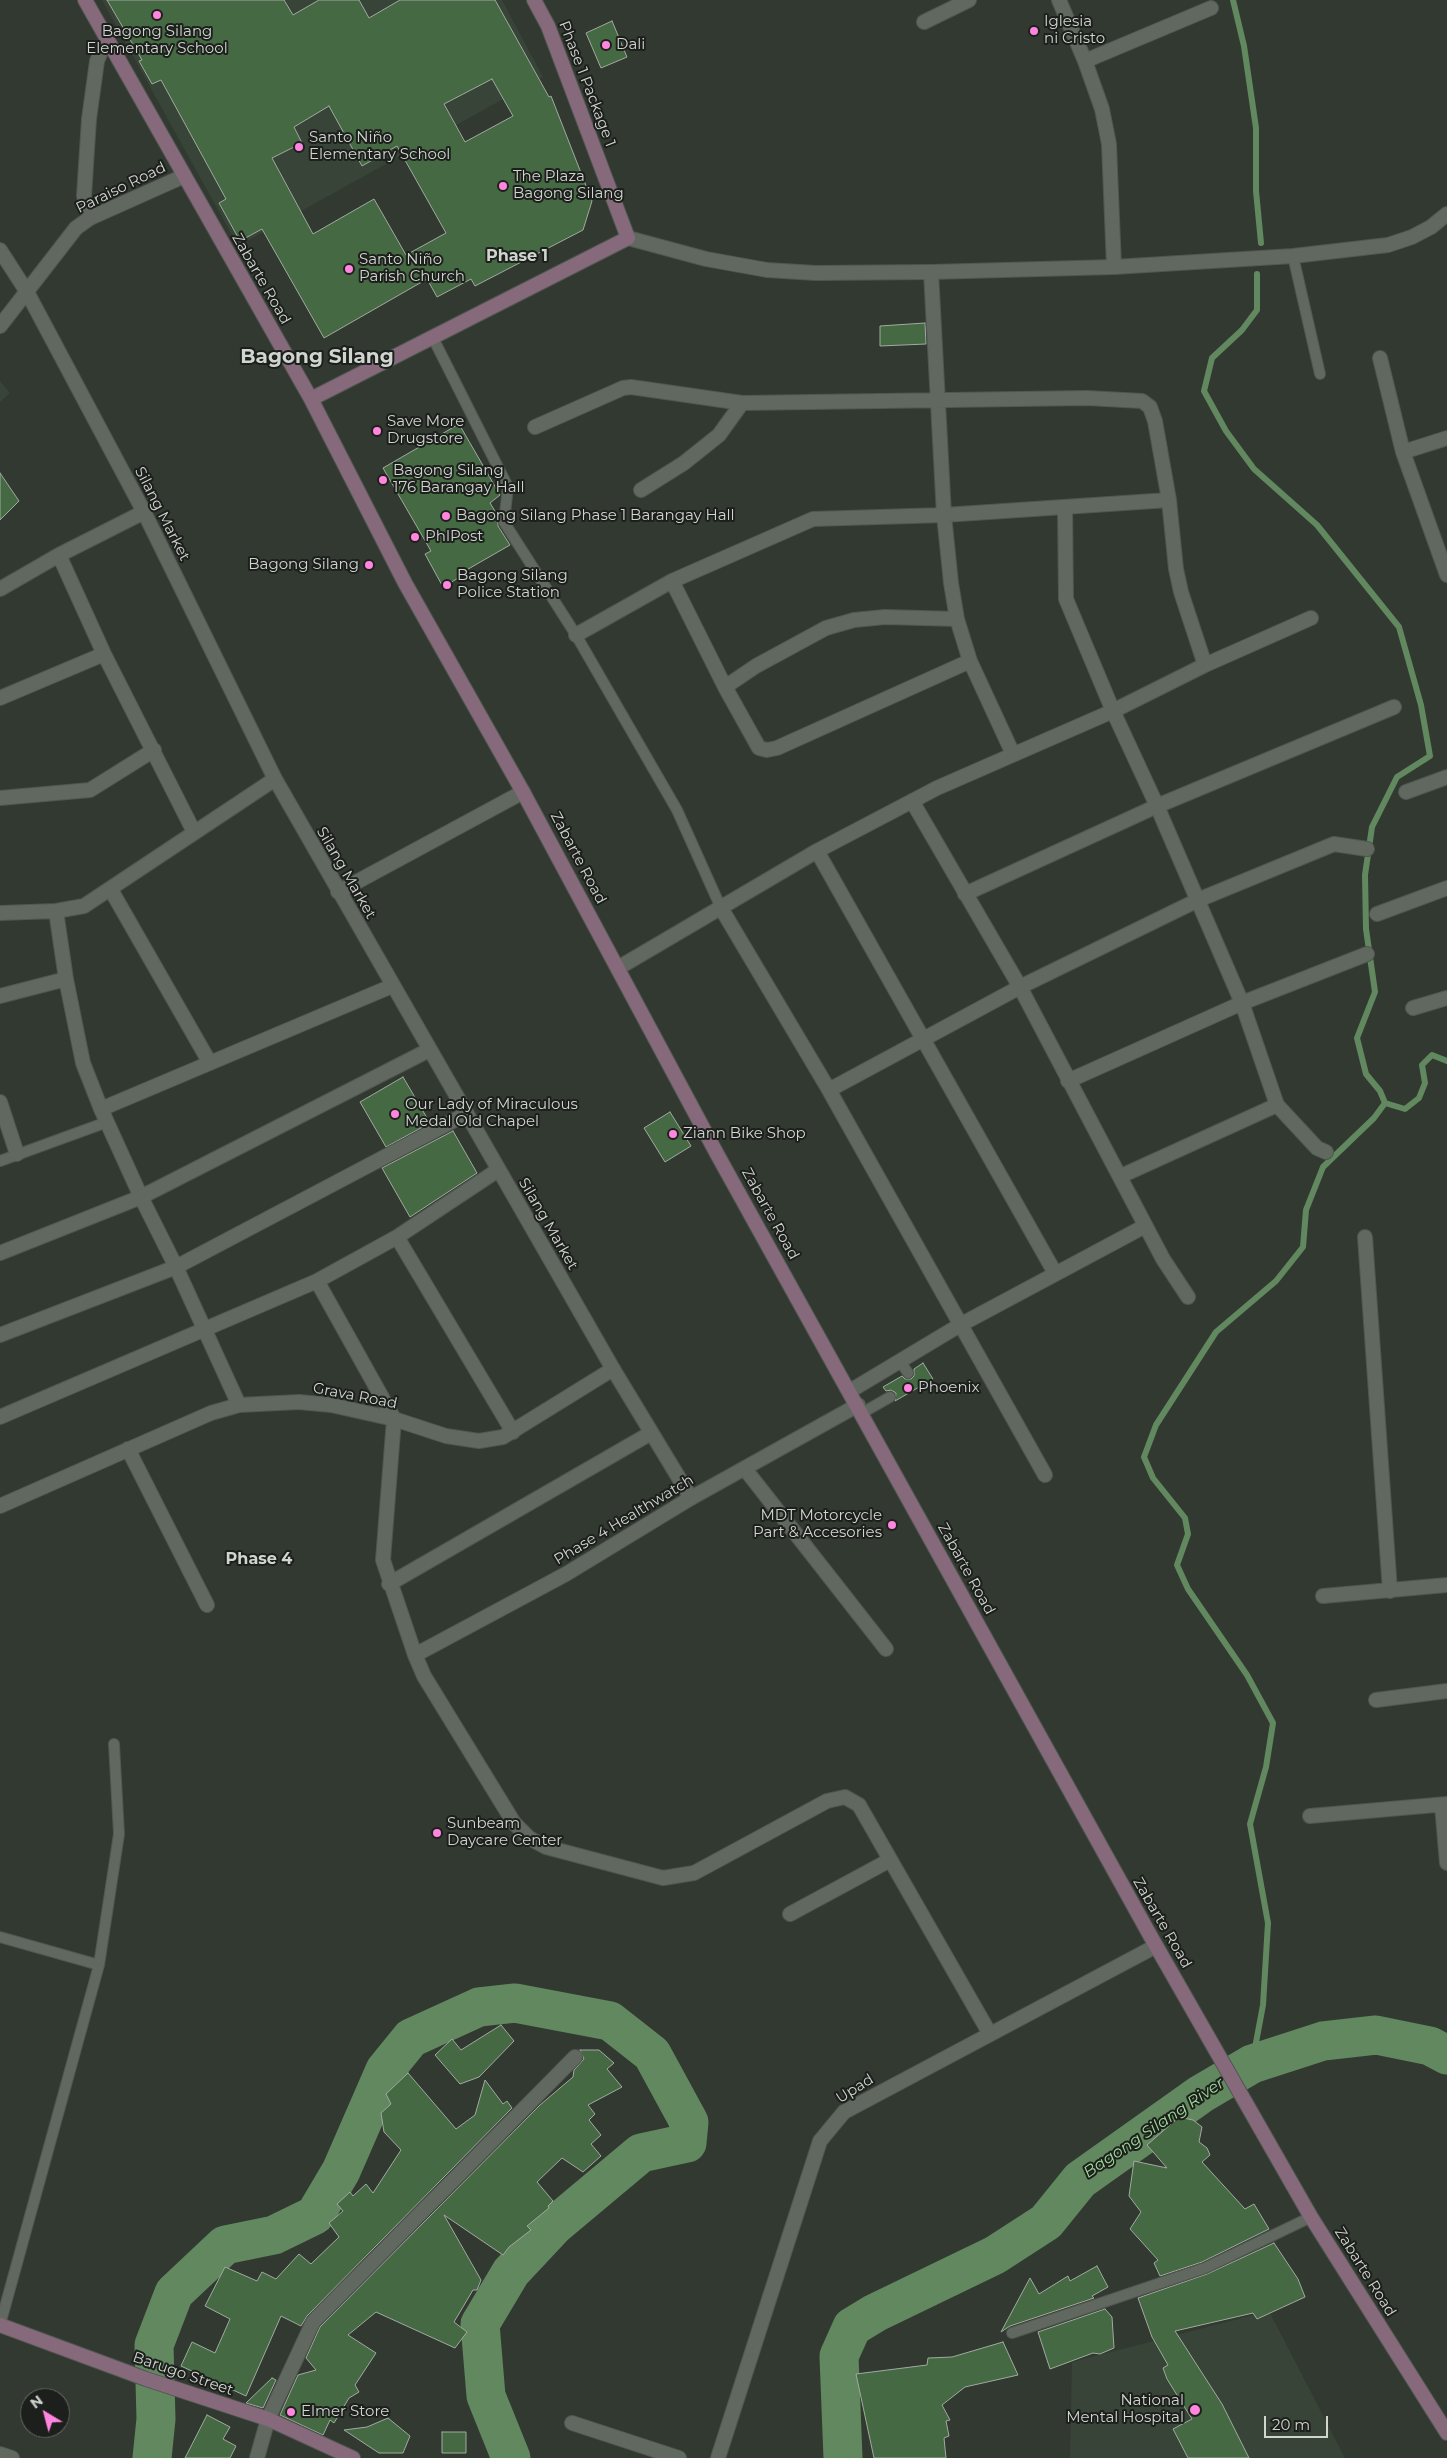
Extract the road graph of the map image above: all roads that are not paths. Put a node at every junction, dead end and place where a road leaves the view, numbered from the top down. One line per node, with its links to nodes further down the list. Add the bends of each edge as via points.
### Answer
1 (85, 0): 7 (main road, Zabarte Road)
2 (534, 0): 12 (main road, Phase 1 Package 1, via 548,26)
3 (970, 0): 6 (street)
4 (1059, 0): 8 (street)
5 (1211, 8): 8 (street)
6 (924, 22)
7 (109, 43): 9 (main road, Zabarte Road); 11 (street, via 102,48 96,61 89,119 84,196)
8 (1085, 61): 15 (street, via 1102,109 1109,144)
9 (184, 176): 11 (street, Paraiso Road); 22 (main road, Zabarte Road)
10 (1447, 214): 14 (street, via 1418,234 1388,245)
11 (90, 218): 17 (street, Paraiso Road, via 76,228)
12 (628, 238): 16 (street, via 706,260 767,270); 19 (main road)
13 (0, 250): 17 (street, Silang Market)
14 (1293, 256): 15 (street); 21 (lane)
15 (1114, 267): 16 (street)
16 (931, 272): 23 (street)
17 (27, 292): 18 (street, Paraiso Road); 31 (street, Silang Market)
18 (0, 326)
19 (434, 338): 22 (main road); 40 (lane, via 508,487 504,522)
20 (1380, 358): 27 (street)
21 (1320, 374)
22 (311, 399): 52 (main road, Zabarte Road, via 405,583)
23 (939, 401): 24 (street); 29 (street, via 1087,398 1134,399 1147,403 1155,420); 32 (street)
24 (742, 403): 25 (street, via 623,388); 28 (street, via 719,435 684,463)
25 (535, 426)
26 (1447, 438): 27 (street)
27 (1403, 452): 33 (street)
28 (641, 490)
29 (1170, 500): 30 (street); 43 (street, via 1176,569)
30 (1065, 507): 32 (street); 47 (street, via 1066,599)
31 (144, 512): 34 (street); 51 (street, Silang Market)
32 (944, 515): 36 (street, via 813,518); 39 (street)
33 (1444, 550): 35 (street)
34 (59, 555): 37 (street); 41 (street)
35 (1447, 575)
36 (672, 581): 40 (street); 44 (street)
37 (0, 589)
38 (1311, 618): 43 (street)
39 (957, 619): 42 (street); 44 (street, via 885,617 854,620 826,628)
40 (576, 635): 65 (lane, via 677,810)
41 (104, 654): 45 (street); 48 (street)
42 (970, 661): 44 (street, via 767,750 759,748); 49 (street)
43 (1205, 665): 47 (street)
44 (725, 687)
45 (0, 698)
46 (1394, 707): 56 (street)
47 (1113, 711): 49 (street); 56 (street)
48 (154, 750): 54 (street, via 90,790); 57 (street)
49 (1013, 754): 55 (street)
50 (1447, 777): 53 (street)
51 (275, 779): 57 (street); 62 (street, Silang Market)
52 (523, 792): 62 (street); 70 (main road, Zabarte Road)
53 (1406, 792)
54 (0, 798)
55 (912, 801): 59 (street); 63 (street)
56 (1157, 806): 63 (street); 64 (street)
57 (194, 832): 61 (street)
58 (1367, 849): 64 (street, via 1334,844)
59 (817, 851): 65 (street); 78 (street)
60 (1447, 888): 68 (street)
61 (111, 890): 66 (street, via 84,906); 80 (street)
62 (338, 892): 72 (street, Silang Market)
63 (965, 894): 73 (street)
64 (1198, 900): 73 (street); 76 (street)
65 (721, 908): 70 (street); 82 (street)
66 (56, 911): 67 (street); 71 (street)
67 (0, 913)
68 (1377, 914)
69 (1367, 954): 76 (street)
70 (618, 968): 106 (main road, Zabarte Road, via 717,1154)
71 (66, 978): 74 (street); 85 (street, via 83,1064)
72 (392, 986): 79 (street, Silang Market); 80 (street)
73 (1020, 988): 78 (street); 81 (street)
74 (0, 996)
75 (1447, 998): 77 (street)
76 (1242, 1003): 81 (street); 84 (street)
77 (1413, 1008)
78 (923, 1038): 82 (street); 99 (street)
79 (429, 1050): 86 (street, Silang Market); 93 (street)
80 (210, 1063): 85 (street)
81 (1068, 1081): 92 (street)
82 (829, 1090): 102 (street)
83 (0, 1102): 89 (street)
84 (1277, 1105): 88 (street, via 1317,1148); 92 (street)
85 (101, 1110): 87 (street)
86 (466, 1114): 91 (street, Silang Market); 98 (street)
87 (107, 1122): 89 (lane); 93 (street)
88 (1326, 1152)
89 (17, 1154): 90 (lane)
90 (0, 1161)
91 (498, 1170): 95 (street); 105 (street, Silang Market)
92 (1121, 1176): 94 (street)
93 (141, 1197): 97 (street); 98 (street)
94 (1145, 1226): 99 (street); 101 (street)
95 (397, 1237): 100 (street); 112 (street)
96 (1364, 1237): 121 (street)
97 (0, 1253)
98 (176, 1267): 103 (street); 104 (street)
99 (1055, 1273): 102 (street)
100 (317, 1281): 103 (street); 111 (street)
101 (1188, 1297)
102 (960, 1325): 106 (street, via 904,1367); 116 (street)
103 (205, 1329): 108 (street); 110 (street)
104 (0, 1335)
105 (613, 1370): 112 (street, Grava Road); 113 (street, Silang Market)
106 (850, 1390): 109 (main road, Zabarte Road)
107 (890, 1398): 109 (lane)
108 (239, 1405): 111 (street, Grava Road, via 300,1402 332,1405); 114 (street, Grava Road, via 211,1413)
109 (860, 1409): 115 (street, Phase 4 Healthwatch); 135 (main road, Zabarte Road)
110 (0, 1417)
111 (394, 1419): 112 (street, Grava Road, via 446,1436 478,1441); 119 (street, via 383,1550)
112 (513, 1432)
113 (651, 1433): 117 (street, Silang Market); 119 (street)
114 (128, 1449): 118 (street, Grava Road); 123 (street)
115 (745, 1469): 117 (street, Phase 4 Healthwatch); 124 (street)
116 (1045, 1475)
117 (691, 1498): 125 (street, Phase 4 Healthwatch)
118 (0, 1506)
119 (389, 1584): 125 (street)
120 (1447, 1585): 121 (street)
121 (1390, 1591): 122 (street)
122 (1323, 1596)
123 (207, 1605)
124 (886, 1648)
125 (417, 1660): 131 (street, via 514,1823 528,1838 546,1847 663,1878 694,1872 827,1801 844,1797 859,1805)
126 (1447, 1691): 127 (street)
127 (1376, 1700)
128 (114, 1744): 136 (lane, via 119,1834)
129 (1445, 1804): 130 (street); 132 (street)
130 (1310, 1816)
131 (890, 1860): 133 (street); 137 (street)
132 (1447, 1863)
133 (790, 1914)
134 (0, 1937): 136 (lane)
135 (1156, 1946): 137 (street, Upad); 139 (main road, Zabarte Road)
136 (99, 1965): 140 (lane)
137 (990, 2034): 150 (street, Upad, via 844,2112 820,2141)
138 (575, 2057): 142 (street, via 313,2322)
139 (1311, 2217): 141 (lane, via 1205,2268); 144 (main road, Zabarte Road)
140 (0, 2325): 142 (main road, Barugo Street, via 146,2379)
141 (1012, 2332)
142 (268, 2419): 147 (street); 148 (main road, Barugo Street)
143 (572, 2423): 149 (street)
144 (1447, 2433)
145 (0, 2454): 146 (street)
146 (12, 2458)
147 (257, 2458)
148 (353, 2458)
149 (679, 2458)
150 (718, 2458)

